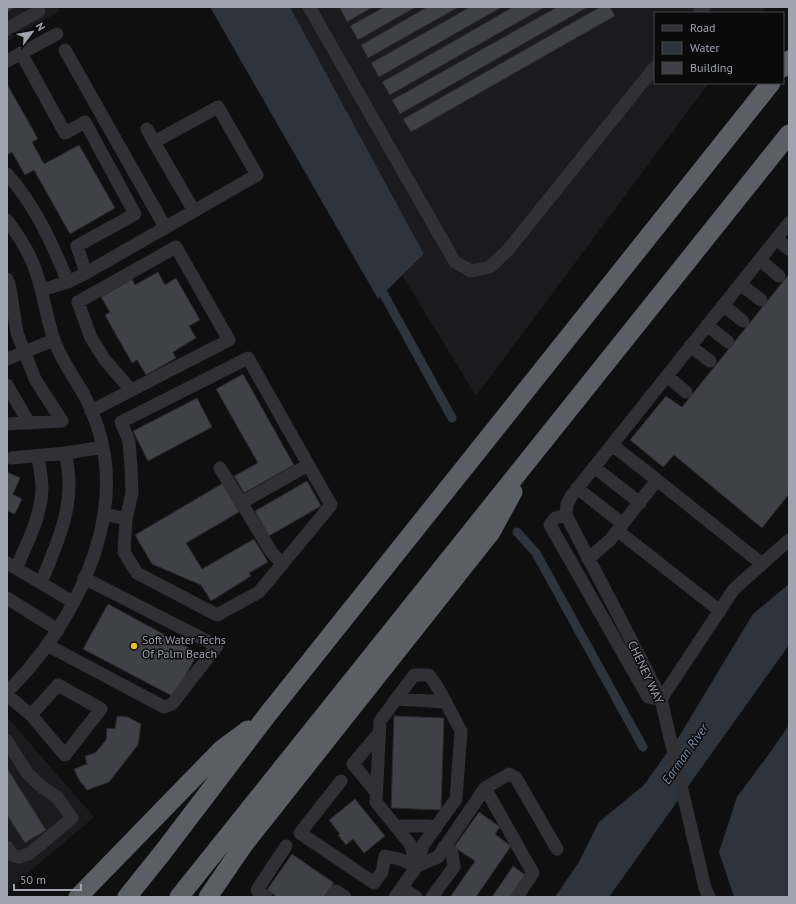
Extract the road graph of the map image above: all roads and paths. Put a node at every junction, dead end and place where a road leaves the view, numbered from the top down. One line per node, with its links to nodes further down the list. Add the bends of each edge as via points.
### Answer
1 (37, 7): 3 (street, via 39,11)
2 (310, 7): 8 (street, via 455,262 471,271 490,267 507,251)
3 (7, 29)
4 (57, 34): 6 (street)
5 (65, 50): 10 (street)
6 (21, 53): 7 (street); 11 (street, via 65,133)
7 (7, 61)
8 (654, 68)
9 (770, 84): 80 (highway)
10 (101, 113): 11 (street); 19 (street)
11 (85, 122): 24 (street, via 135,214 77,246)
12 (147, 129): 14 (street)
13 (789, 134): 48 (highway)
14 (154, 142): 16 (street); 16 (street, via 218,107 257,175)
15 (7, 174): 27 (street, via 39,218)
16 (194, 211): 19 (street)
17 (7, 220): 20 (street)
18 (789, 223): 21 (street)
19 (165, 227): 24 (street)
20 (12, 236): 29 (street, via 33,263)
21 (776, 239): 22 (street); 23 (street)
22 (789, 249)
23 (760, 260): 25 (street); 28 (street)
24 (86, 273): 27 (street)
25 (779, 276)
26 (7, 279): 37 (street)
27 (68, 282): 29 (street)
28 (740, 284): 30 (street); 31 (street)
29 (42, 290): 34 (street, via 50,332)
30 (761, 300)
31 (723, 305): 32 (street); 33 (street)
32 (743, 321)
33 (707, 325): 35 (street); 36 (street)
34 (54, 340): 37 (street); 44 (street)
35 (728, 342)
36 (690, 346): 39 (street); 40 (street)
37 (24, 352): 38 (street); 45 (street, via 35,379 62,421)
38 (7, 359)
39 (710, 361)
40 (667, 376): 43 (street); 47 (street)
41 (7, 385): 45 (street)
42 (131, 390): 42 (street, via 229,340 176,247 78,302 92,338 105,360); 44 (street)
43 (686, 392)
44 (91, 410): 49 (street)
45 (29, 422): 46 (street)
46 (7, 424)
47 (612, 444): 54 (street); 56 (street)
48 (539, 446): 97 (highway); 98 (highway, via 491,532 245,843)
49 (103, 447): 50 (street); 60 (street, via 106,472)
50 (66, 453): 51 (street); 70 (street, via 69,483 67,505 60,534)
51 (38, 455): 52 (street); 68 (street, via 42,489 37,514 29,538)
52 (12, 458)
53 (308, 465): 58 (street); 62 (street, via 248,358 121,422 129,441 131,467 132,493); 66 (street, via 331,505)
54 (594, 467): 57 (street); 59 (street)
55 (220, 468): 58 (street)
56 (657, 480): 59 (street); 67 (street)
57 (577, 488): 61 (street, via 567,504); 63 (street)
58 (241, 503): 66 (street, via 272,553)
59 (640, 503): 63 (street)
60 (104, 514): 62 (street); 69 (street)
61 (566, 515): 65 (street, CHENEY WAY); 77 (street, via 555,518 550,525 648,697)
62 (126, 519): 66 (street, via 124,552 137,573 217,615 259,592)
63 (621, 528): 65 (street); 73 (street)
64 (789, 540): 67 (street)
65 (588, 559): 77 (street, CHENEY WAY)
66 (283, 564)
67 (762, 564): 73 (street, via 734,589)
68 (11, 566): 70 (street)
69 (84, 578): 72 (street); 75 (street, via 217,646 172,704 164,707)
70 (41, 583): 72 (street)
71 (7, 598): 74 (street)
72 (73, 602): 74 (street)
73 (720, 611): 77 (street)
74 (58, 630): 75 (street)
75 (47, 646): 76 (street)
76 (7, 694): 81 (street)
77 (661, 699): 105 (street, CHENEY WAY)
78 (396, 700): 79 (street); 79 (street, via 414,675 429,675); 82 (street)
79 (446, 702): 88 (street, via 461,731 456,799)
80 (268, 714): 95 (highway, via 221,750); 96 (highway)
81 (31, 715): 81 (street, via 65,755 101,709 58,685)
82 (380, 727): 86 (street); 86 (street, via 353,764)
83 (7, 741): 91 (street, via 28,774 57,796 72,818 29,854 19,857 12,855)
84 (340, 781): 93 (street, via 300,833 374,883 382,872 385,856)
85 (485, 788): 90 (street); 92 (street, via 509,774 516,778); 104 (street, via 533,873)
86 (376, 792): 87 (street, via 376,802)
87 (395, 826): 88 (street); 93 (street, via 410,844)
88 (436, 828): 93 (street, via 423,845)
89 (286, 846): 99 (street, via 257,890)
90 (444, 847): 93 (street, via 438,857); 103 (street, via 452,853 454,866)
91 (7, 848)
92 (557, 848)
93 (417, 866): 94 (street)
94 (399, 892): 102 (street)
95 (78, 897)
96 (127, 897)
97 (179, 897)
98 (208, 897)
99 (266, 897)
100 (332, 897): 101 (street, via 336,891)
101 (345, 897)
102 (416, 897)
103 (432, 897)
104 (517, 897)
105 (709, 897)

